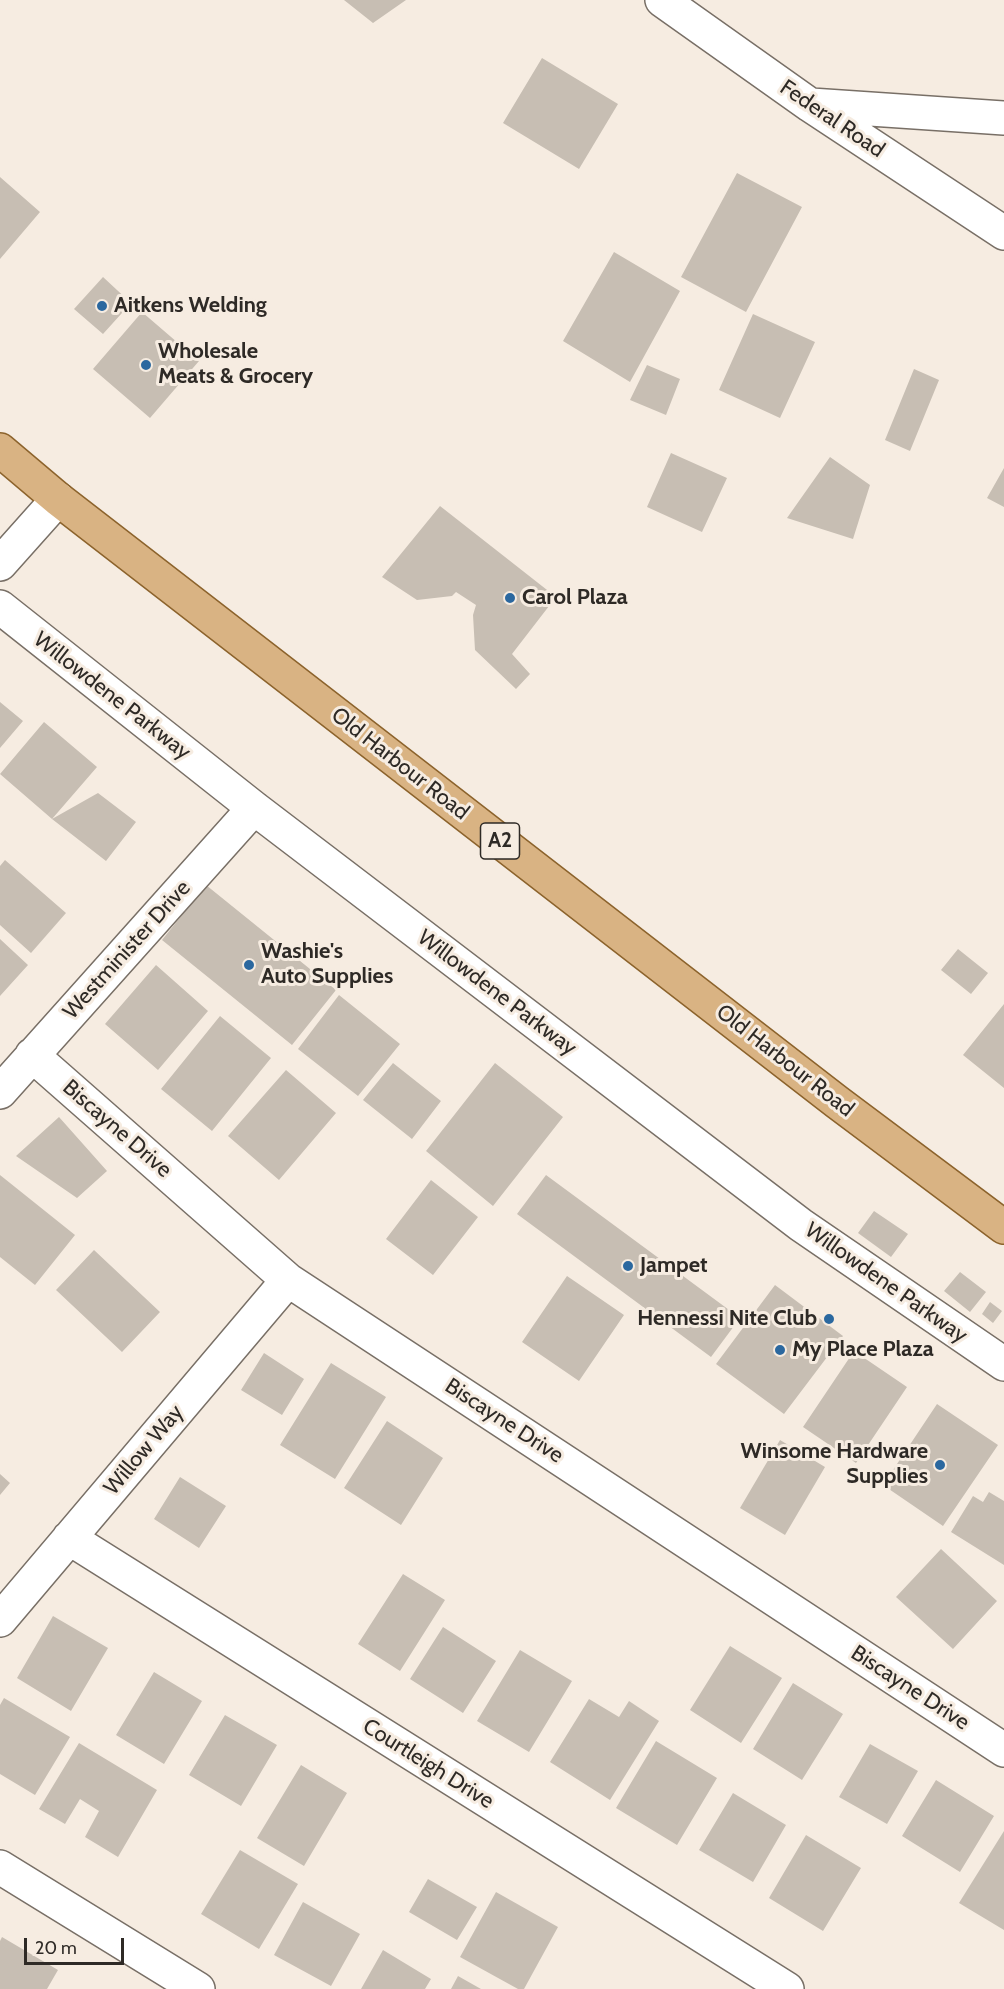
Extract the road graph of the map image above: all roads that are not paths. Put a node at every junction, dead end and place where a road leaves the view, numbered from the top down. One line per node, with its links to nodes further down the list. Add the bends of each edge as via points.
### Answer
1 (662, 0): 2 (street, Federal Road)
2 (810, 105): 3 (street); 4 (street, Federal Road)
3 (1004, 118)
4 (1004, 233)
5 (0, 450): 6 (main road, Old Harbour Road / A2)
6 (58, 499): 7 (street); 12 (main road, Old Harbour Road / A2)
7 (0, 564)
8 (0, 607): 9 (street, Willowdene Parkway)
9 (254, 808): 10 (street, Westminister Drive); 14 (street, Willowdene Parkway, via 801,1225)
10 (32, 1055): 11 (street, Westminister Drive); 13 (street, Biscayne Drive)
11 (0, 1092)
12 (1004, 1227)
13 (288, 1280): 15 (street, Willow Way); 17 (street, Biscayne Drive)
14 (1004, 1364)
15 (69, 1538): 16 (street, Willow Way); 20 (street, Courtleigh Drive)
16 (0, 1620)
17 (1004, 1750)
18 (0, 1867): 19 (street)
19 (198, 1989)
20 (787, 1989)

